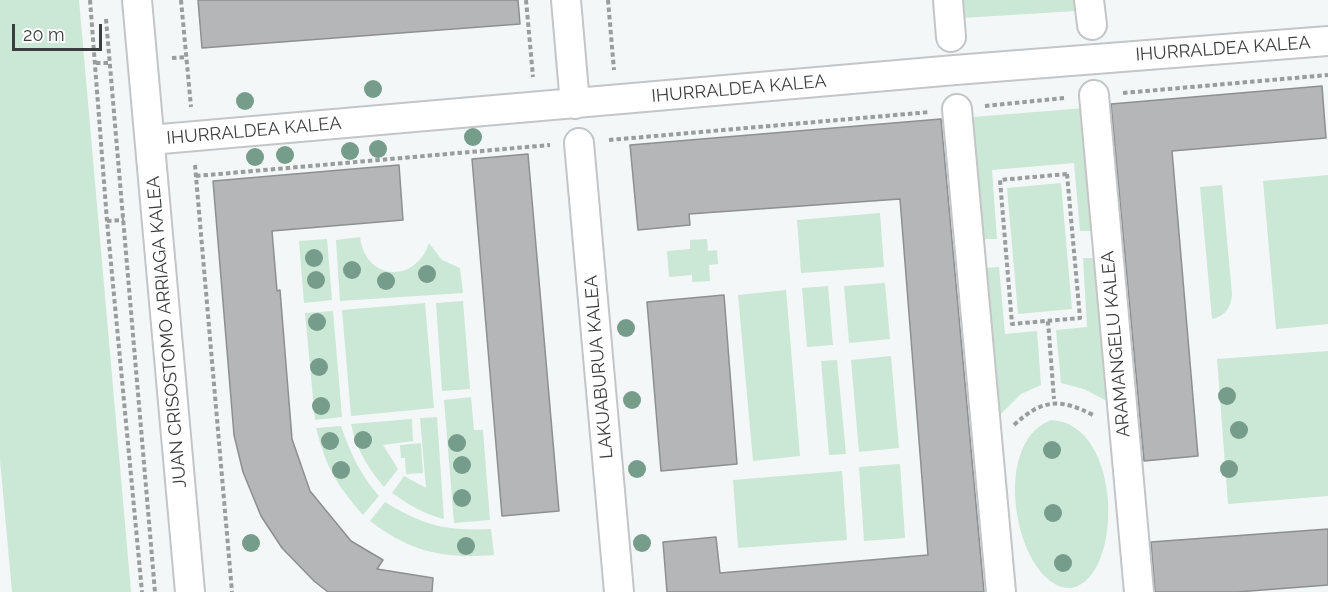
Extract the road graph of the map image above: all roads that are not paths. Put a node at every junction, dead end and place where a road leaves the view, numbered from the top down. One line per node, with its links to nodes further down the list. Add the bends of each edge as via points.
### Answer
1 (137, 0): 9 (street, JUAN CRISOSTOMO ARRIAGA KALEA)
2 (566, 0): 7 (street)
3 (948, 0): 4 (street)
4 (951, 38)
5 (1328, 41): 7 (street, IHURRALDEA KALEA)
6 (1094, 95): 14 (street, ARAMANGELU KALEA)
7 (575, 104): 9 (street, IHURRALDEA KALEA)
8 (957, 109): 13 (street)
9 (150, 140): 11 (street, JUAN CRISOSTOMO ARRIAGA KALEA)
10 (579, 143): 12 (street, LAKUABURUA KALEA)
11 (190, 592)
12 (620, 592)
13 (1001, 592)
14 (1138, 592)

